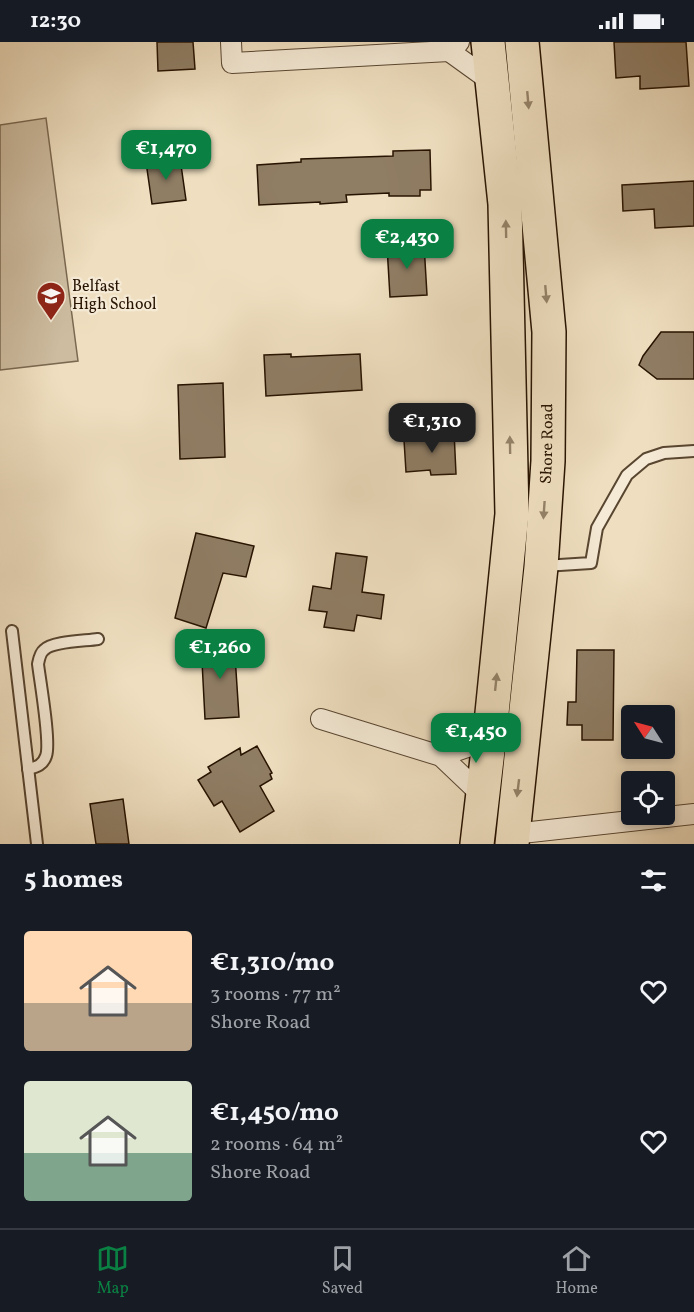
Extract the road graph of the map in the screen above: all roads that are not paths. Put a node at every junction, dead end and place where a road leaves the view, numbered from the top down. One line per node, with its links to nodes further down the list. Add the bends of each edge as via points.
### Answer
1 (231, 42): 5 (street, via 232,63)
2 (488, 42): 6 (highway, Shore Road)
3 (522, 42): 8 (highway, Shore Road, one-way to 8, via 549,332 548,461)
4 (454, 46): 5 (street); 6 (street)
5 (398, 48)
6 (492, 82): 12 (highway, Shore Road, one-way to 6, via 512,514 505,204)
7 (694, 451): 8 (lane, via 646,459 627,475 597,528 591,563)
8 (540, 567): 17 (highway, Shore Road, one-way to 17)
9 (12, 631): 14 (lane)
10 (98, 639): 14 (lane, via 52,645 40,656 48,749 43,763)
11 (321, 719): 13 (street)
12 (490, 733): 13 (street, via 470,746); 15 (highway, Shore Road)
13 (441, 756): 15 (street)
14 (28, 769): 18 (lane)
15 (482, 795): 19 (highway, Shore Road)
16 (694, 814): 17 (street)
17 (513, 839)
18 (37, 844)
19 (477, 844)

